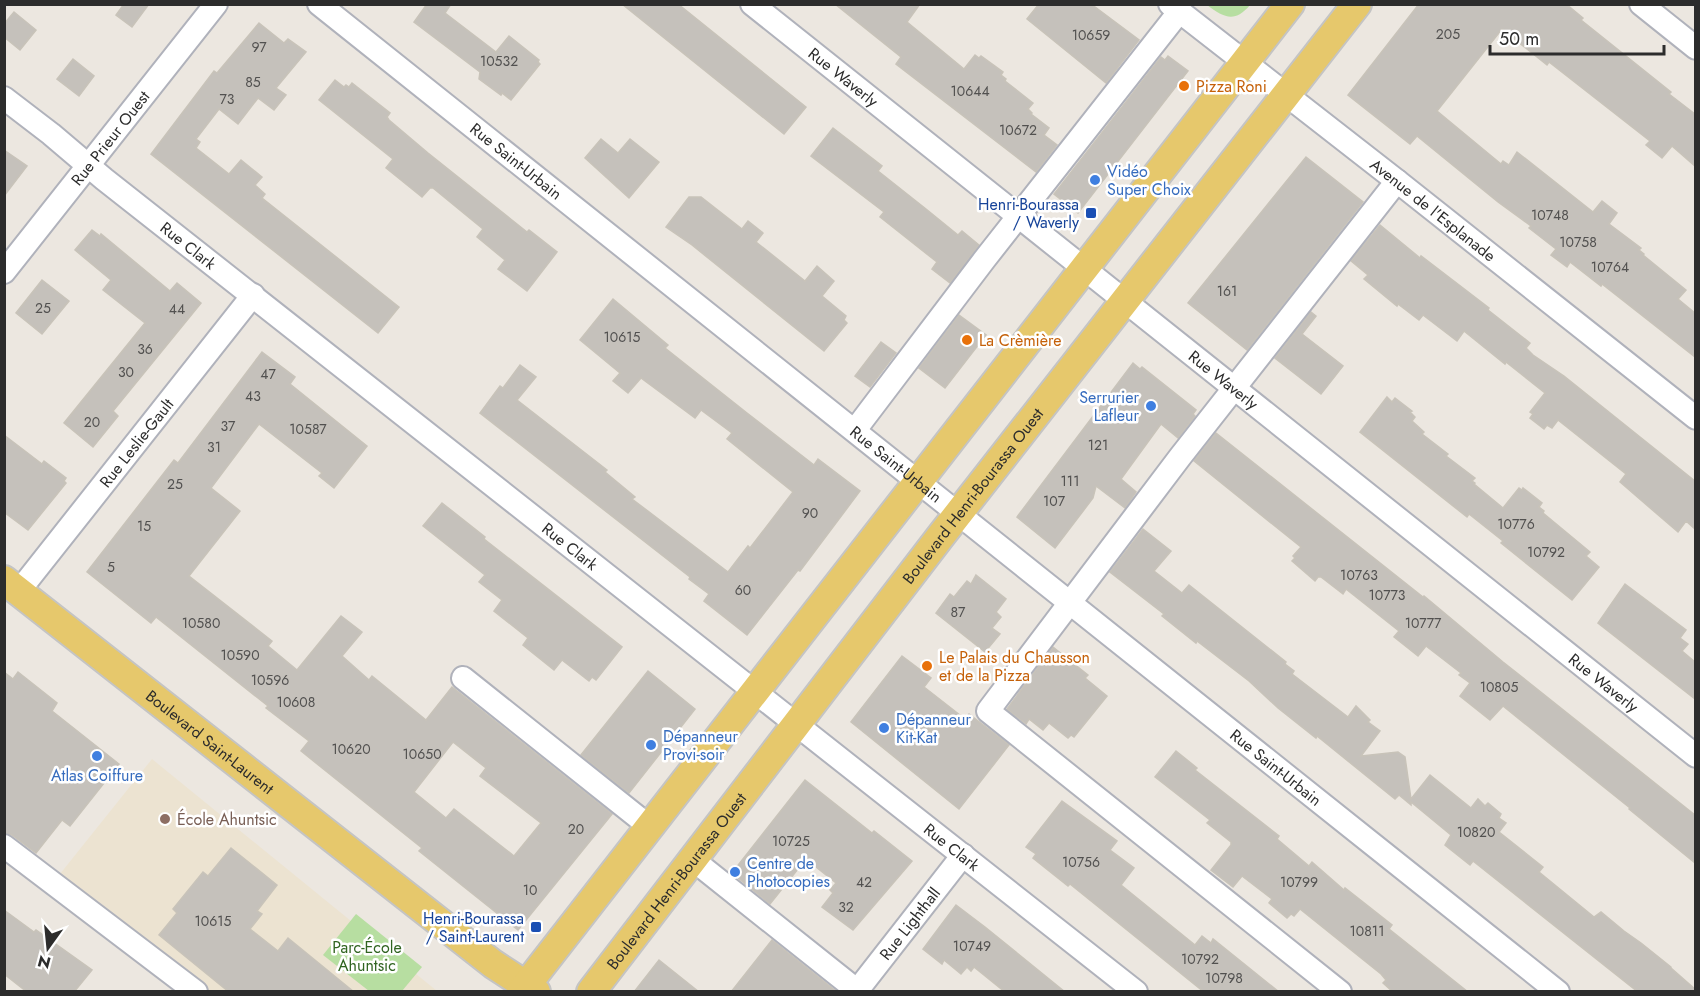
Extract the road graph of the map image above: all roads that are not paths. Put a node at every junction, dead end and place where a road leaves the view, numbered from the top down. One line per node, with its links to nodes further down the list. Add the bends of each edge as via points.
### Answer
1 (216, 4): 12 (street, Rue Prieur Ouest)
2 (319, 4): 21 (street, Rue Saint-Urbain)
3 (752, 4): 14 (street, Rue Waverly)
4 (1290, 4): 9 (main road)
5 (1357, 4): 10 (main road, Boulevard Henri-Bourassa Ouest)
6 (1641, 4): 8 (street)
7 (1174, 8): 9 (street, Avenue de l'Esplanade); 14 (street)
8 (1695, 48)
9 (1244, 63): 10 (street, Avenue de l'Esplanade); 15 (main road)
10 (1286, 95): 13 (street, Avenue de l'Esplanade); 18 (main road, Boulevard Henri-Bourassa Ouest)
11 (4, 98): 12 (street, Rue Clark)
12 (89, 166): 16 (street, Rue Prieur Ouest); 17 (street, Rue Clark)
13 (1397, 181): 19 (street); 20 (street, Avenue de l'Esplanade)
14 (1018, 216): 15 (street, Rue Waverly); 21 (street)
15 (1084, 268): 18 (street, Rue Waverly); 22 (main road)
16 (4, 272)
17 (253, 295): 24 (street, Rue Leslie-Gault); 27 (street, Rue Clark)
18 (1125, 301): 19 (street, Rue Waverly); 23 (main road, Boulevard Henri-Bourassa Ouest)
19 (1234, 388): 25 (street); 29 (street, Rue Waverly)
20 (1695, 418)
21 (855, 430): 22 (street, Rue Saint-Urbain)
22 (918, 481): 23 (street, Rue Saint-Urbain); 27 (main road)
23 (958, 514): 25 (street, Rue Saint-Urbain); 28 (main road, Boulevard Henri-Bourassa Ouest)
24 (12, 586): 34 (main road, Boulevard Saint-Laurent)
25 (1069, 603): 39 (street, via 988,711); 40 (street, Rue Saint-Urbain)
26 (463, 678): 30 (street)
27 (756, 690): 28 (street, Rue Clark); 30 (main road)
28 (796, 724): 32 (street, Rue Clark); 33 (main road, Boulevard Henri-Bourassa Ouest)
29 (1695, 756)
30 (650, 827): 34 (main road)
31 (4, 846): 36 (street)
32 (963, 855): 35 (street, Rue Lighthall); 38 (street, Rue Clark)
33 (692, 859): 35 (street); 37 (main road, Boulevard Henri-Bourassa Ouest)
34 (526, 990)
35 (857, 991)
36 (195, 992)
37 (591, 992)
38 (1136, 992)
39 (1340, 992)
40 (1558, 992)

